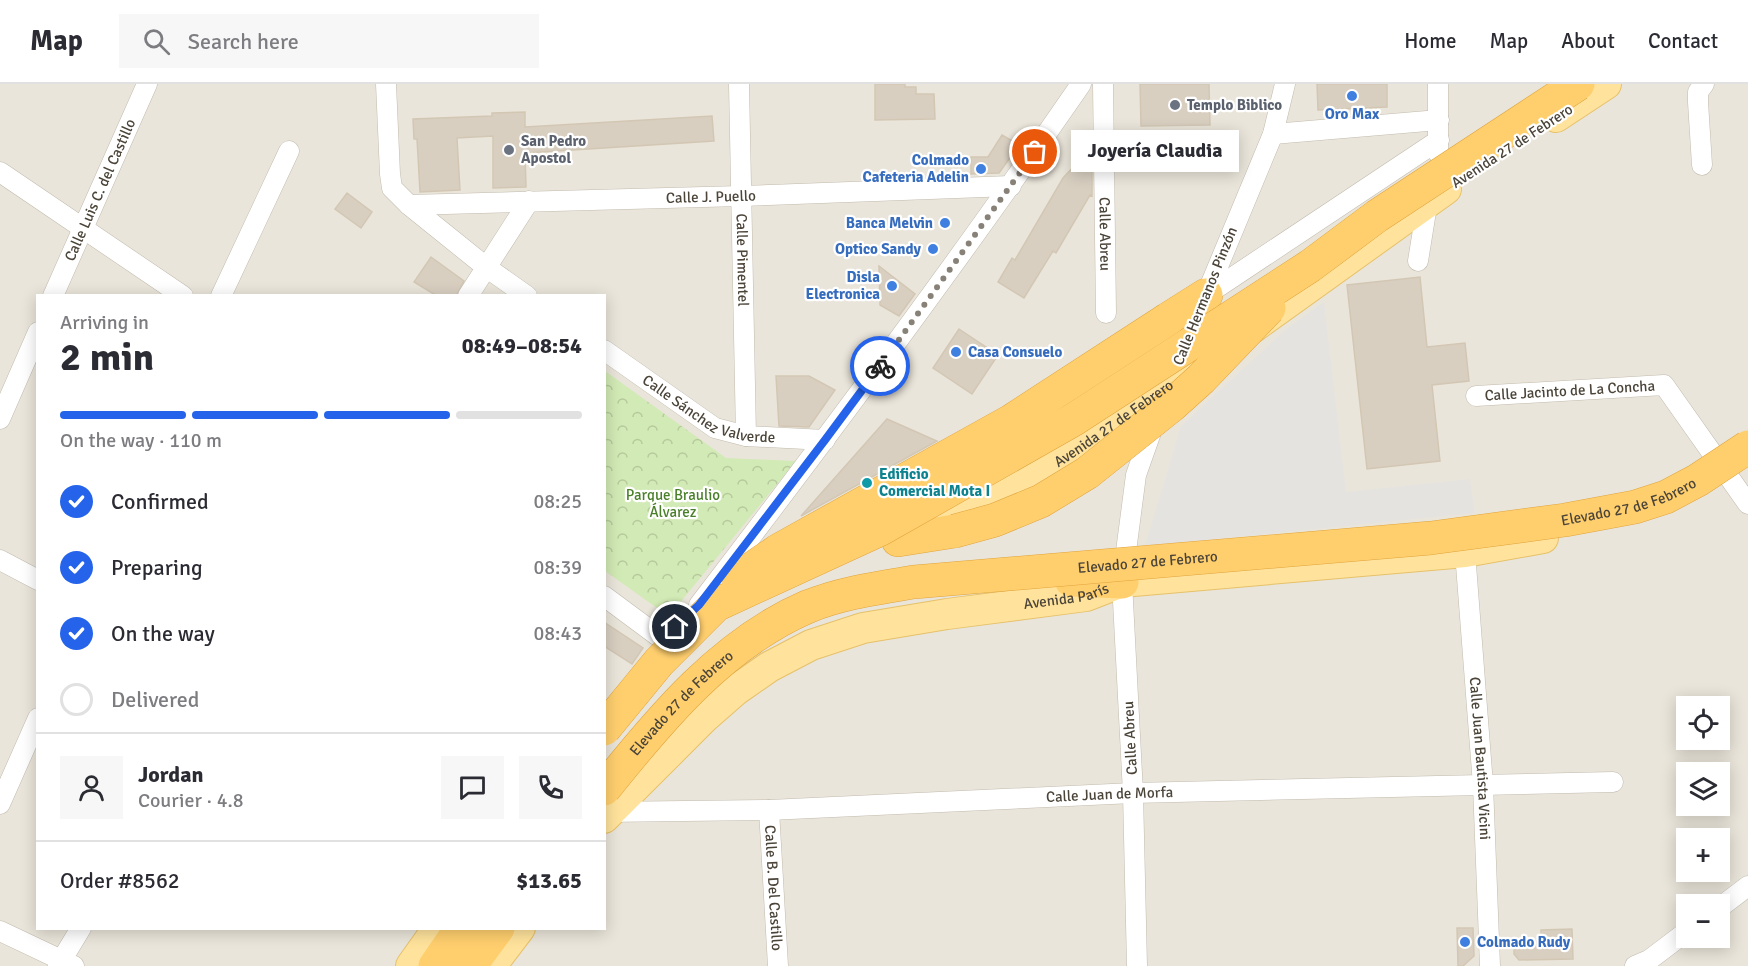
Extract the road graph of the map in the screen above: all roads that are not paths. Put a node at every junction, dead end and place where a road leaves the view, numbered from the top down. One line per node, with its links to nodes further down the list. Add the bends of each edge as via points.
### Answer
1 (147, 84): 22 (street, Calle Luis C. del Castillo)
2 (386, 84): 21 (street, via 392,188)
3 (738, 84): 18 (street, Calle Pimentel)
4 (1081, 84): 17 (street)
5 (1104, 84): 32 (street, Calle Abreu)
6 (1285, 84): 12 (street, Calle Hermanos Pinzón)
7 (1438, 84): 11 (street)
8 (1578, 84): 24 (highway, bridge, via 1377,216)
9 (1606, 84): 20 (main road, Avenida 27 de Febrero)
10 (1704, 84): 15 (street, via 1698,92)
11 (1439, 120): 12 (street); 13 (street)
12 (1273, 134): 31 (street, Calle Hermanos Pinzón)
13 (1439, 140): 20 (street, via 1437,178); 31 (street)
14 (289, 151): 28 (street)
15 (1702, 165)
16 (0, 172): 22 (street)
17 (1011, 186): 18 (street, Calle J. Puello); 39 (street)
18 (741, 196): 19 (street, Calle J. Puello); 38 (street, Calle Pimentel)
19 (529, 201): 21 (street, Calle J. Puello); 25 (street)
20 (1427, 202): 23 (street); 35 (main road, Avenida 27 de Febrero)
21 (409, 204): 25 (street)
22 (82, 227): 26 (street, Calle Luis C. del Castillo); 27 (street)
23 (1419, 261)
24 (1310, 266): 43 (highway, bridge, via 1201,379 1087,473 1041,501 995,520); 49 (highway, bridge, via 1053,432 881,529)
25 (486, 267): 29 (street); 30 (street)
26 (54, 294)
27 (180, 294)
28 (222, 294)
29 (469, 294)
30 (524, 294)
31 (1206, 295): 35 (street, Calle Hermanos Pinzón); 49 (highway, bridge, via 1011,421 779,550)
32 (1106, 313)
33 (36, 337): 37 (street)
34 (606, 351): 38 (street, Calle Sánchez Valverde, via 715,429)
35 (1169, 385): 43 (main road, Avenida 27 de Febrero, via 1030,480); 47 (street, Calle Hermanos Pinzón, via 1136,475)
36 (1476, 396): 41 (street, Calle Jacinto de La Concha, via 1664,385)
37 (0, 419)
38 (746, 436): 39 (street, Calle Sánchez Valverde)
39 (825, 440): 49 (street)
40 (1748, 447): 58 (highway, Elevado 27 de Febrero, bridge, via 1666,497 1565,520 1431,538 914,582 860,591 809,606 776,622 713,668 630,757)
41 (1737, 466): 42 (street, Calle Jacinto de La Concha); 44 (main road, Avenida París, via 1683,502 1629,523)
42 (1748, 504)
43 (898, 540): 49 (main road, Avenida 27 de Febrero, via 850,546 786,562 751,576)
44 (1466, 552): 47 (main road, Avenida París); 55 (street, Calle Juan Bautista Vicini)
45 (0, 560): 46 (street)
46 (36, 579)
47 (1122, 582): 56 (street, Calle Abreu); 59 (highway, via 1082,579 923,592 824,613 787,629 721,672 690,703); 60 (main road, Avenida París, via 1086,596 863,628 811,645 736,690)
48 (606, 598): 50 (street)
49 (707, 605): 50 (main road, Avenida 27 de Febrero); 53 (highway, bridge)
50 (662, 639): 51 (main road, Avenida 27 de Febrero)
51 (606, 707)
52 (36, 723): 57 (street)
53 (606, 727)
54 (1613, 782): 55 (street, Calle Juan de Morfa)
55 (1483, 785): 56 (street, Calle Juan de Morfa); 80 (street, Calle Juan Bautista Vicini)
56 (1133, 793): 62 (street, Calle Juan de Morfa); 79 (street, Calle Abreu)
57 (0, 804)
58 (606, 805)
59 (606, 806)
60 (606, 806)
61 (606, 807): 62 (street, Calle Juan de Morfa)
62 (769, 810): 78 (street, Calle B. Del Castillo)
63 (1748, 886): 64 (street)
64 (1730, 900)
65 (80, 930): 72 (street)
66 (437, 930): 74 (main road)
67 (460, 930): 75 (highway)
68 (497, 930): 76 (highway)
69 (518, 930): 77 (main road)
70 (0, 931): 72 (street)
71 (1676, 940): 73 (street)
72 (65, 964)
73 (1646, 964)
74 (411, 966)
75 (435, 966)
76 (470, 966)
77 (491, 966)
78 (778, 966)
79 (1137, 966)
80 (1490, 966)

